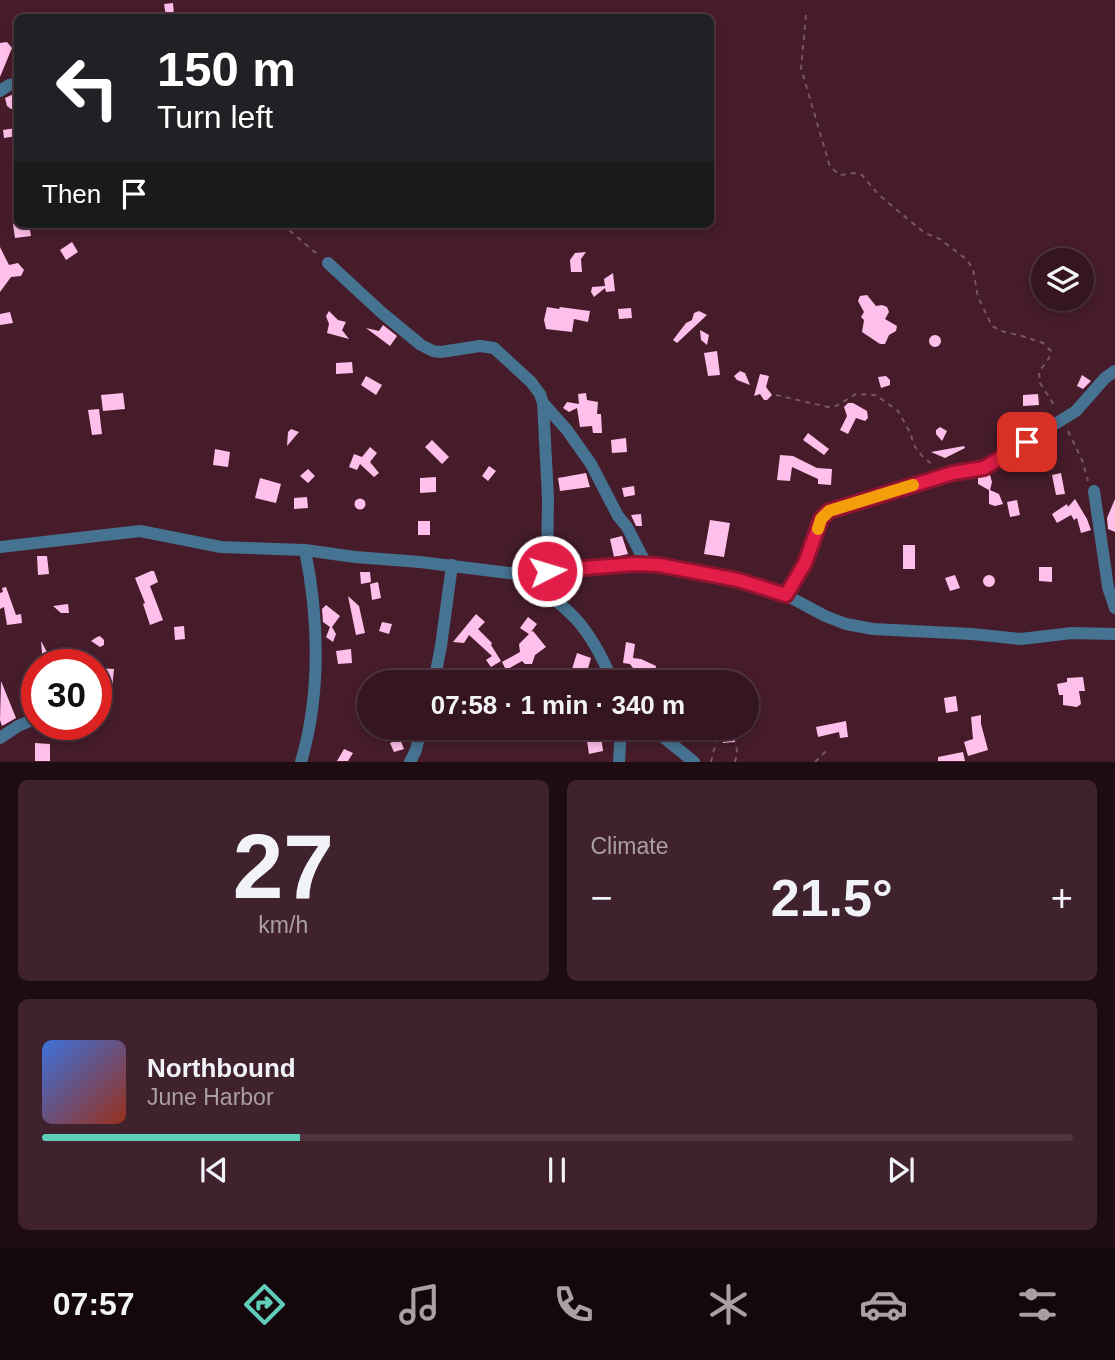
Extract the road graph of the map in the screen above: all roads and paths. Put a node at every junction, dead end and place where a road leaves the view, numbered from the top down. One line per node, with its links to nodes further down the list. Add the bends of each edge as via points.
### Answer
1 (806, 15): 7 (path, via 801,68 831,167 840,174 862,175 910,221 967,260 992,326 1043,343 1051,351 1039,372 1040,383)
2 (287, 228): 3 (path)
3 (327, 263): 6 (street, via 432,351 494,348 531,382)
4 (1115, 371): 7 (street, via 1076,411)
5 (776, 395): 8 (path, via 828,407 856,394 876,396 898,411 913,444)
6 (543, 403): 12 (street, via 591,464); 14 (street)
7 (1063, 418): 8 (street, via 984,468); 9 (path)
8 (945, 477): 16 (street, via 824,515)
9 (1094, 491): 17 (street)
10 (0, 547): 11 (street, via 140,531 221,547)
11 (305, 550): 13 (street); 29 (street, via 315,661 310,729)
12 (646, 564): 14 (street); 16 (street, via 738,580)
13 (452, 565): 15 (street); 19 (street)
14 (547, 571): 15 (street)
15 (517, 574): 20 (street, via 557,600 586,629)
16 (786, 595): 18 (street, via 825,616 873,629 1021,639)
17 (1115, 608)
18 (1115, 634)
19 (436, 670)
20 (607, 670)
21 (21, 725): 22 (street)
22 (0, 738)
23 (418, 740): 30 (street)
24 (620, 740): 31 (street)
25 (667, 740): 32 (street)
26 (716, 741): 33 (path)
27 (736, 742): 34 (path)
28 (829, 748): 35 (path)
29 (301, 761)
30 (410, 761)
31 (619, 761)
32 (693, 761)
33 (711, 761)
34 (735, 761)
35 (815, 761)

